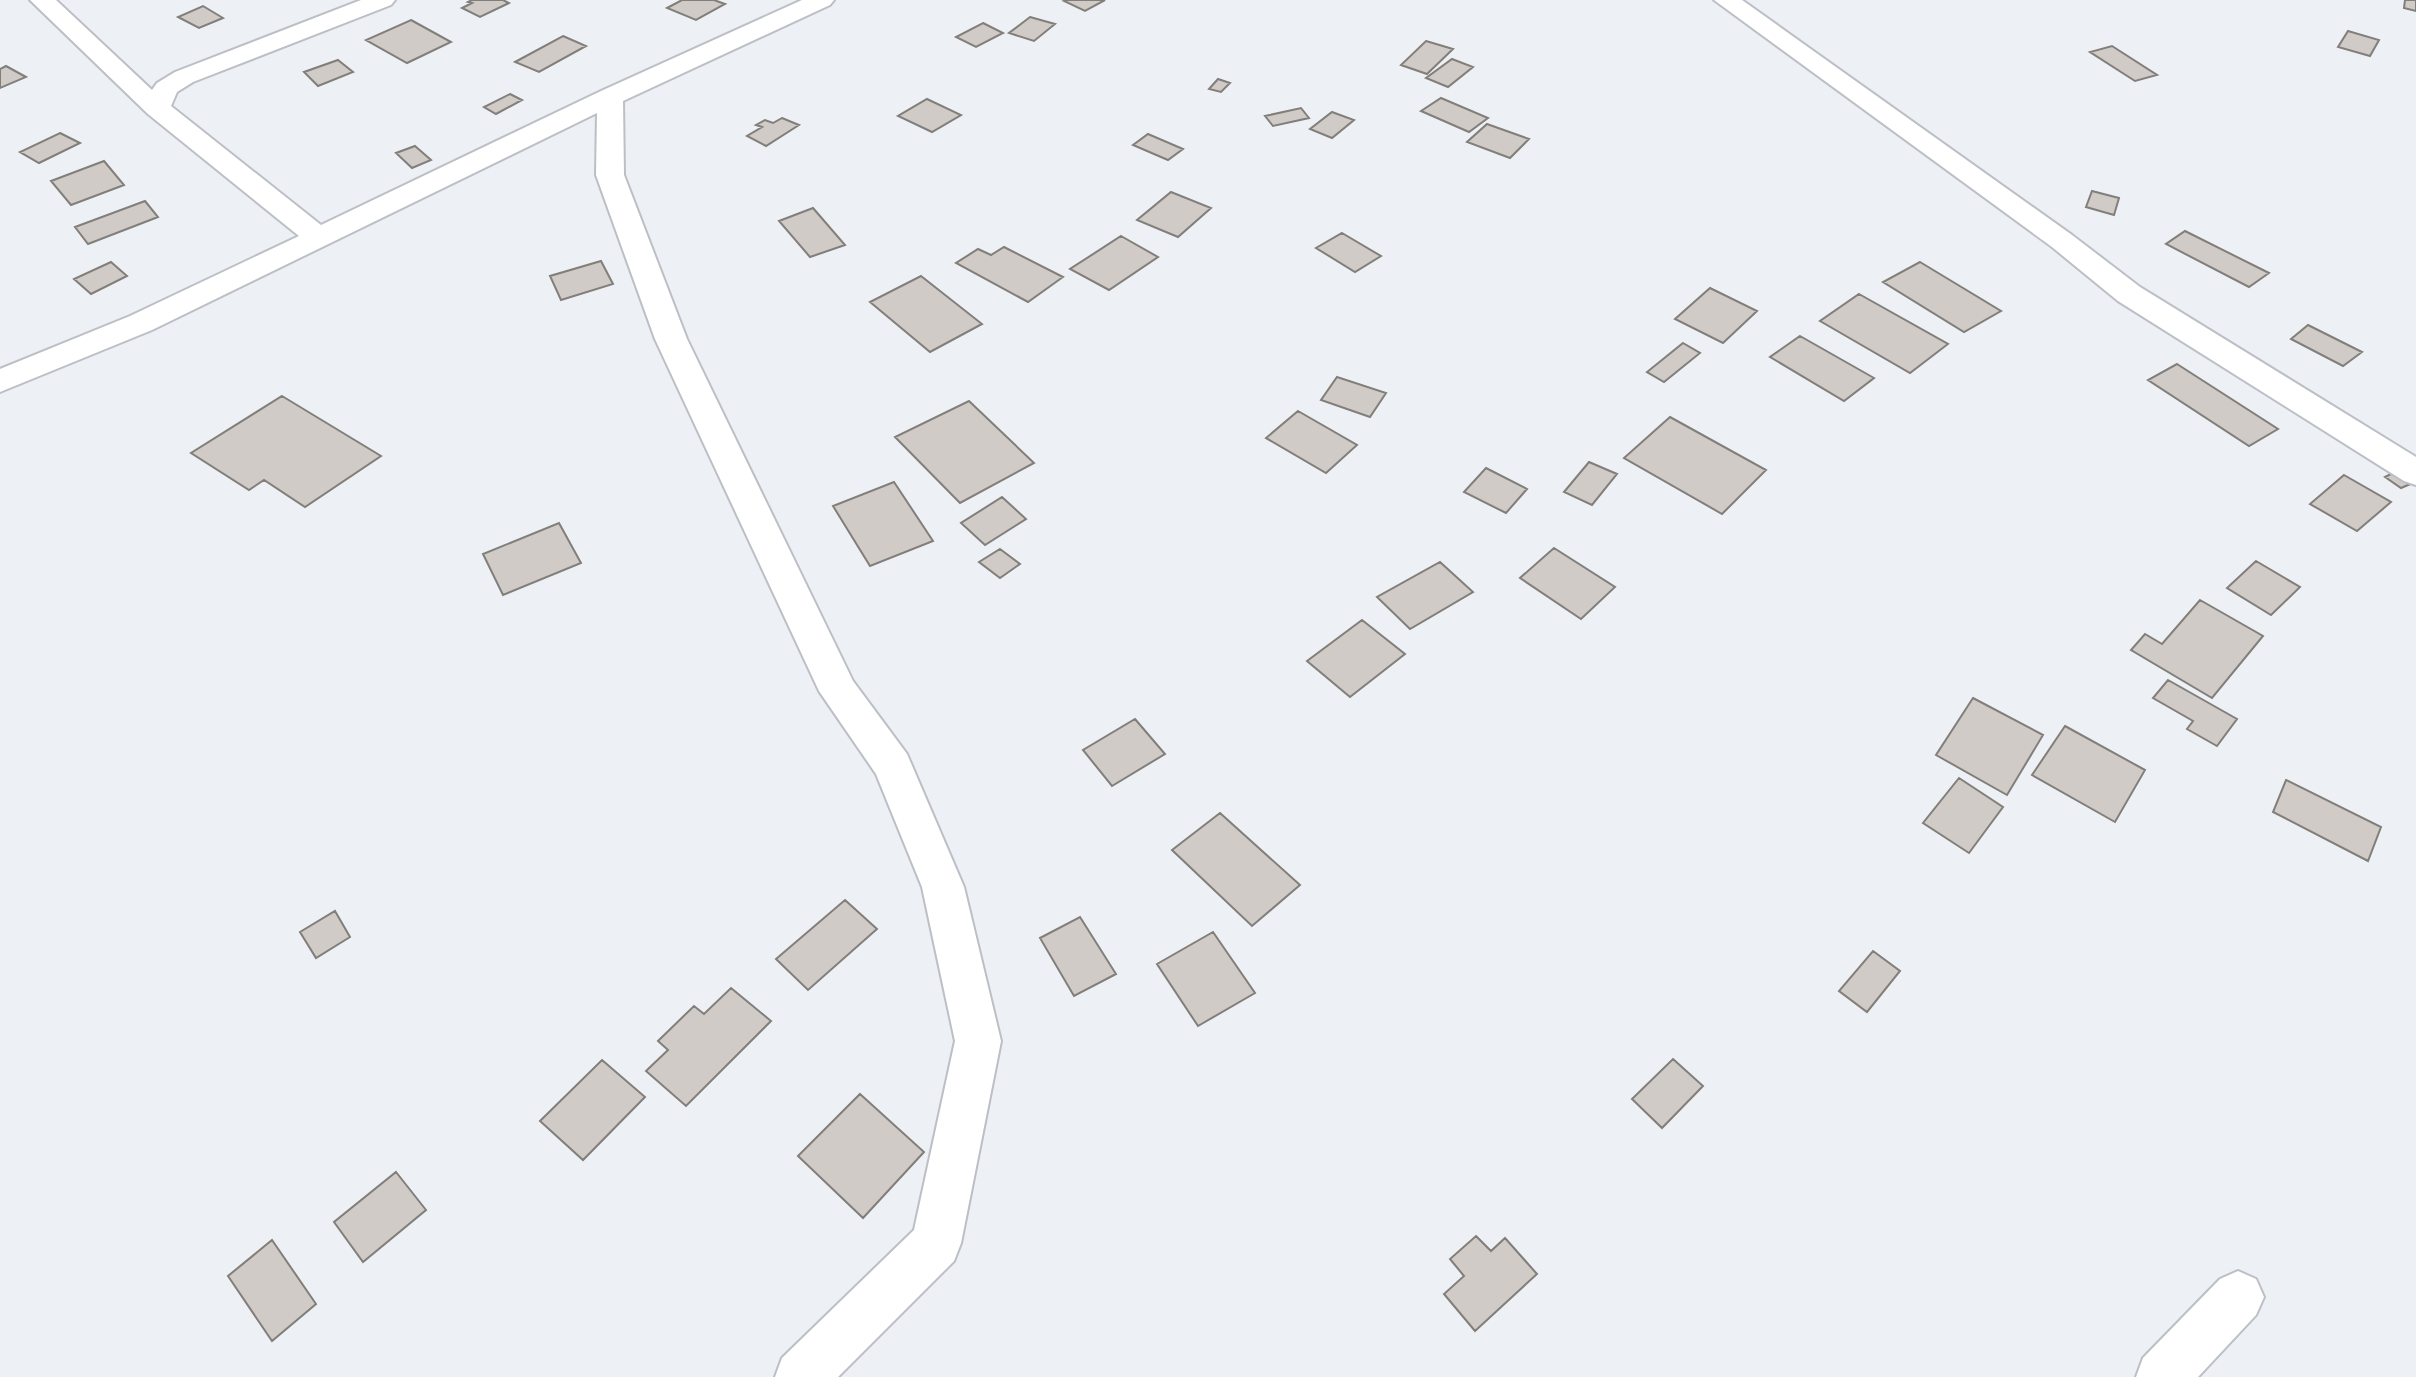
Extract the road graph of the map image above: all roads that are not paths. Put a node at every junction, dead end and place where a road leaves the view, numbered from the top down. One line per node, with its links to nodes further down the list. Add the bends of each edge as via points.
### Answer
1 (43, 0): 6 (street)
2 (383, 0): 6 (street, via 184,77 166,88)
3 (822, 0): 5 (street)
4 (1726, 0): 9 (street, via 2062,241 2129,295)
5 (610, 97): 7 (street); 11 (street, via 610,175 671,339 838,691 893,766 943,887 978,1041 936,1243)
6 (157, 108): 7 (street)
7 (318, 237): 8 (street, via 141,323)
8 (0, 381)
9 (2416, 473)
10 (2238, 1297): 12 (street)
11 (801, 1377)
12 (2162, 1377)

